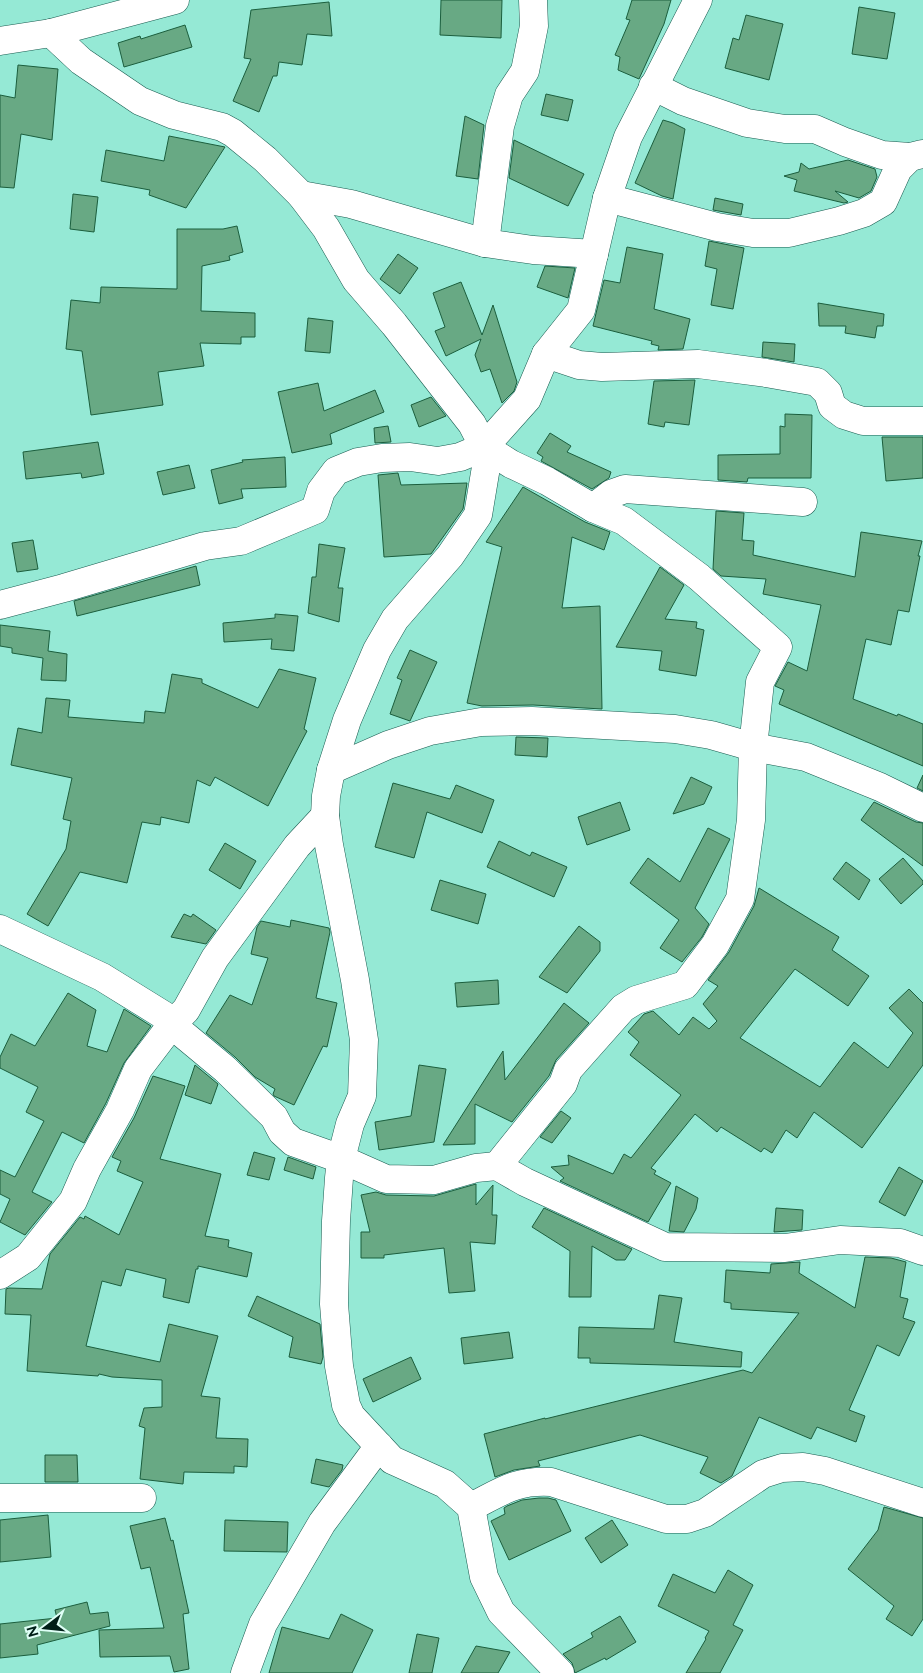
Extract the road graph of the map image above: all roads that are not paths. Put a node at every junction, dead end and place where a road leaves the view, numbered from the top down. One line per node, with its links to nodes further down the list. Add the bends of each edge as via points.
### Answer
1 (175, 0): 4 (street)
2 (533, 0): 10 (street, via 534,26 525,71 509,95 500,126)
3 (698, 0): 6 (street)
4 (51, 33): 5 (street); 8 (street, via 81,61 140,101 174,114 222,126 233,133)
5 (0, 41)
6 (653, 86): 7 (street, via 748,123 785,129 815,129 882,155); 9 (street, via 628,137)
7 (916, 155): 9 (street, via 898,170 883,202 864,213 790,233 753,233 717,227)
8 (301, 195): 10 (street, via 351,204); 14 (street, via 326,228 356,280 472,424)
9 (608, 198): 11 (street)
10 (485, 243): 11 (street)
11 (594, 254): 12 (street, via 582,310)
12 (546, 354): 13 (street, via 579,365 698,364 792,377 817,382 828,393 832,406 844,415 863,421); 14 (street, via 527,399)
13 (923, 421)
14 (484, 447): 16 (street); 17 (street, via 460,457 438,461 410,457 358,462 336,471 321,491 315,510 241,541 205,546); 19 (street, via 486,467 478,515 450,556 390,627 350,711)
15 (803, 502): 16 (street, via 625,489 611,494)
16 (592, 508): 18 (street, via 624,521 658,546 699,577 778,647 760,682)
17 (0, 605)
18 (753, 747): 19 (street, via 675,729 532,720 481,722 430,731); 20 (street, via 806,757); 25 (street, via 751,820 740,899 716,945 686,985 636,1000 623,1008 568,1070 563,1084)
19 (331, 770): 21 (street)
20 (923, 808)
21 (325, 816): 23 (street, via 297,846 215,958 186,1010); 24 (street, via 364,1040 362,1096 350,1124)
22 (0, 929): 23 (street, via 102,977)
23 (173, 1022): 24 (street, via 274,1117 282,1132 293,1142); 27 (street, via 138,1069 73,1200 28,1257)
24 (341, 1159): 25 (street, via 386,1178 434,1180 476,1168); 28 (street, via 334,1304 339,1366 350,1416)
25 (497, 1166): 26 (street, via 665,1247 785,1248 840,1240 900,1243)
26 (923, 1251)
27 (0, 1275)
28 (378, 1446): 32 (street, via 392,1460 445,1484); 33 (street, via 322,1524 263,1624)
29 (0, 1498): 30 (street)
30 (142, 1498)
31 (923, 1503): 32 (street, via 803,1467 782,1468 764,1474 705,1513 687,1519 666,1519 551,1482 532,1481 512,1486)
32 (471, 1507): 34 (street, via 484,1577 501,1612)
33 (245, 1673)
34 (560, 1673)

